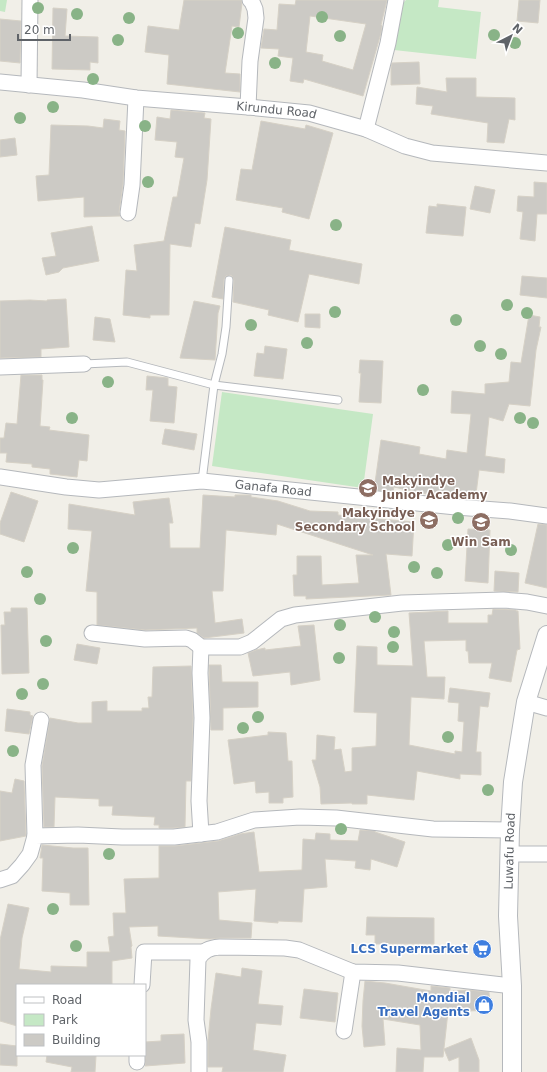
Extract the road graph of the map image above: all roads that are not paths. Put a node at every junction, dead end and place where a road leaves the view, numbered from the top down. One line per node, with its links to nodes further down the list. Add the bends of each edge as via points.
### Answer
1 (30, 0): 5 (street)
2 (250, 0): 7 (street, via 256,18 250,61)
3 (396, 0): 8 (street)
4 (0, 82): 5 (street, Kirundu Road)
5 (29, 85): 6 (street, Kirundu Road)
6 (136, 98): 7 (street, Kirundu Road); 10 (street, via 133,172)
7 (248, 107): 8 (street, Kirundu Road, via 309,114)
8 (366, 129): 9 (street, Kirundu Road, via 405,146 432,153)
9 (547, 163)
10 (128, 213)
11 (229, 280): 14 (lane, via 226,327)
12 (84, 364): 13 (street); 14 (lane, via 127,362)
13 (0, 367)
14 (214, 384): 15 (lane); 17 (lane)
15 (338, 400)
16 (0, 476): 17 (street, Ganafa Road, via 99,490)
17 (202, 481): 18 (street, Ganafa Road)
18 (547, 516)
19 (547, 606): 22 (street, via 503,600 402,603 295,615 281,619 252,642 240,647)
20 (92, 633): 22 (street, via 145,639 186,638)
21 (547, 635): 23 (street, Luwafu Road)
22 (201, 647): 27 (street)
23 (526, 702): 24 (street); 26 (street, Luwafu Road)
24 (547, 708)
25 (41, 720): 28 (street, via 33,765)
26 (510, 830): 27 (street, via 433,829 336,818 300,818 254,820 217,832); 29 (street, Luwafu Road)
27 (201, 834): 28 (street, via 174,837)
28 (35, 836): 31 (street, via 30,854 22,865 12,876)
29 (510, 854): 30 (street); 35 (street, Luwafu Road, via 508,916)
30 (547, 854)
31 (0, 880)
32 (203, 952): 33 (street, via 220,946 285,948 298,950); 34 (street, via 144,952); 37 (street, via 198,959)
33 (353, 972): 35 (street, via 398,973); 36 (street)
34 (142, 984)
35 (512, 986): 38 (street, Luwafu Road)
36 (344, 1031)
37 (198, 1072)
38 (512, 1072)

